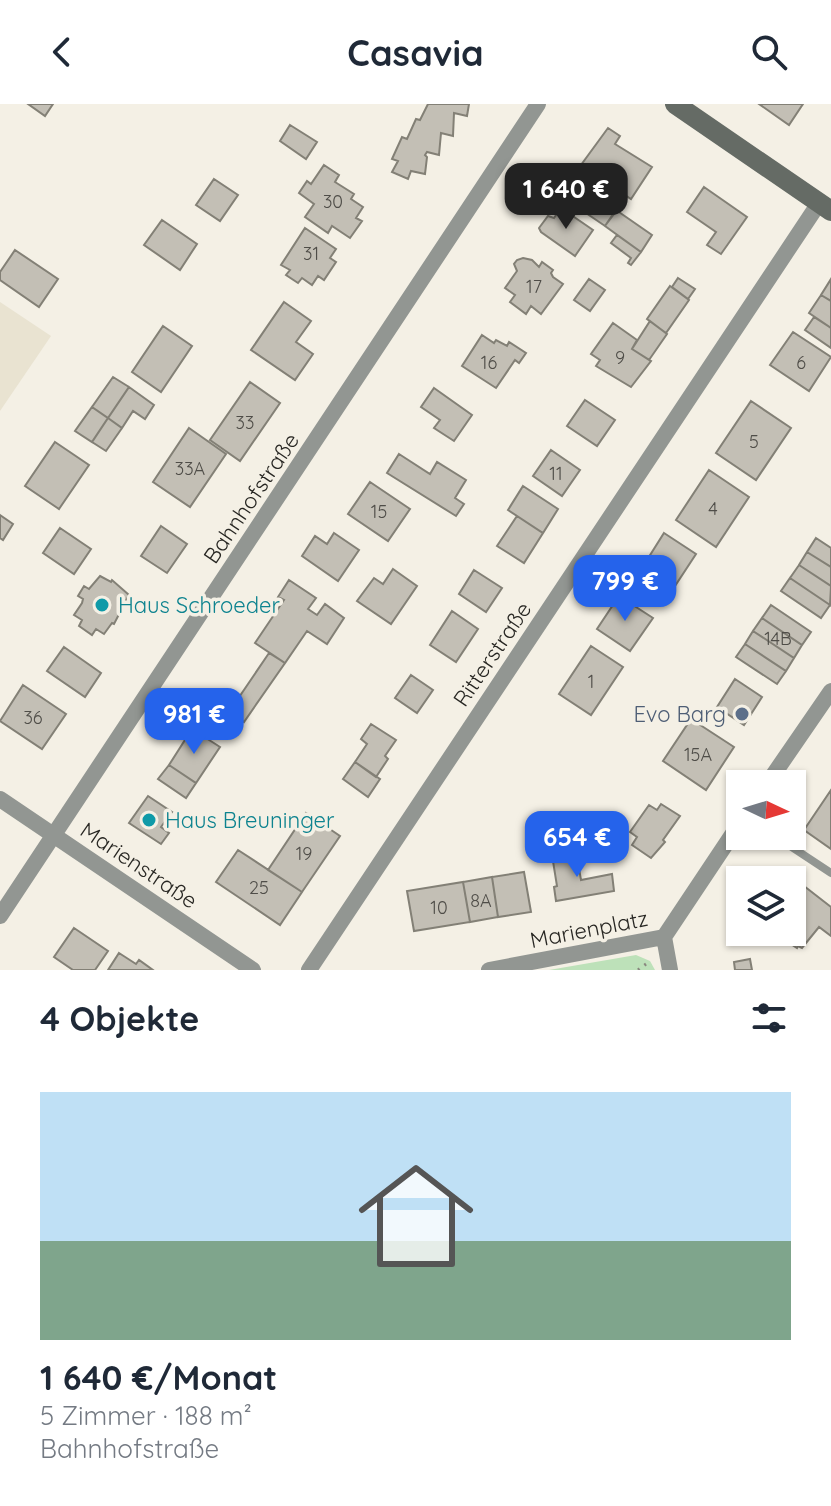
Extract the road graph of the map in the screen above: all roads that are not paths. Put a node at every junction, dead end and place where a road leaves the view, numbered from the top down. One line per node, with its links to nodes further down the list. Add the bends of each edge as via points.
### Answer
1 (538, 104): 7 (street, Bahnhofstraße)
2 (675, 104): 3 (street)
3 (825, 207): 14 (street, Ritterstraße)
4 (831, 691): 5 (street)
5 (777, 770)
6 (0, 799): 7 (street, Marienstraße)
7 (54, 835): 11 (street, Bahnhofstraße); 13 (street, Marienstraße)
8 (726, 844): 12 (street)
9 (796, 850): 10 (lane)
10 (831, 873)
11 (0, 916)
12 (664, 937): 15 (street, Marienplatz); 16 (street, Marienplatz)
13 (253, 970)
14 (309, 970)
15 (489, 970)
16 (670, 970)

